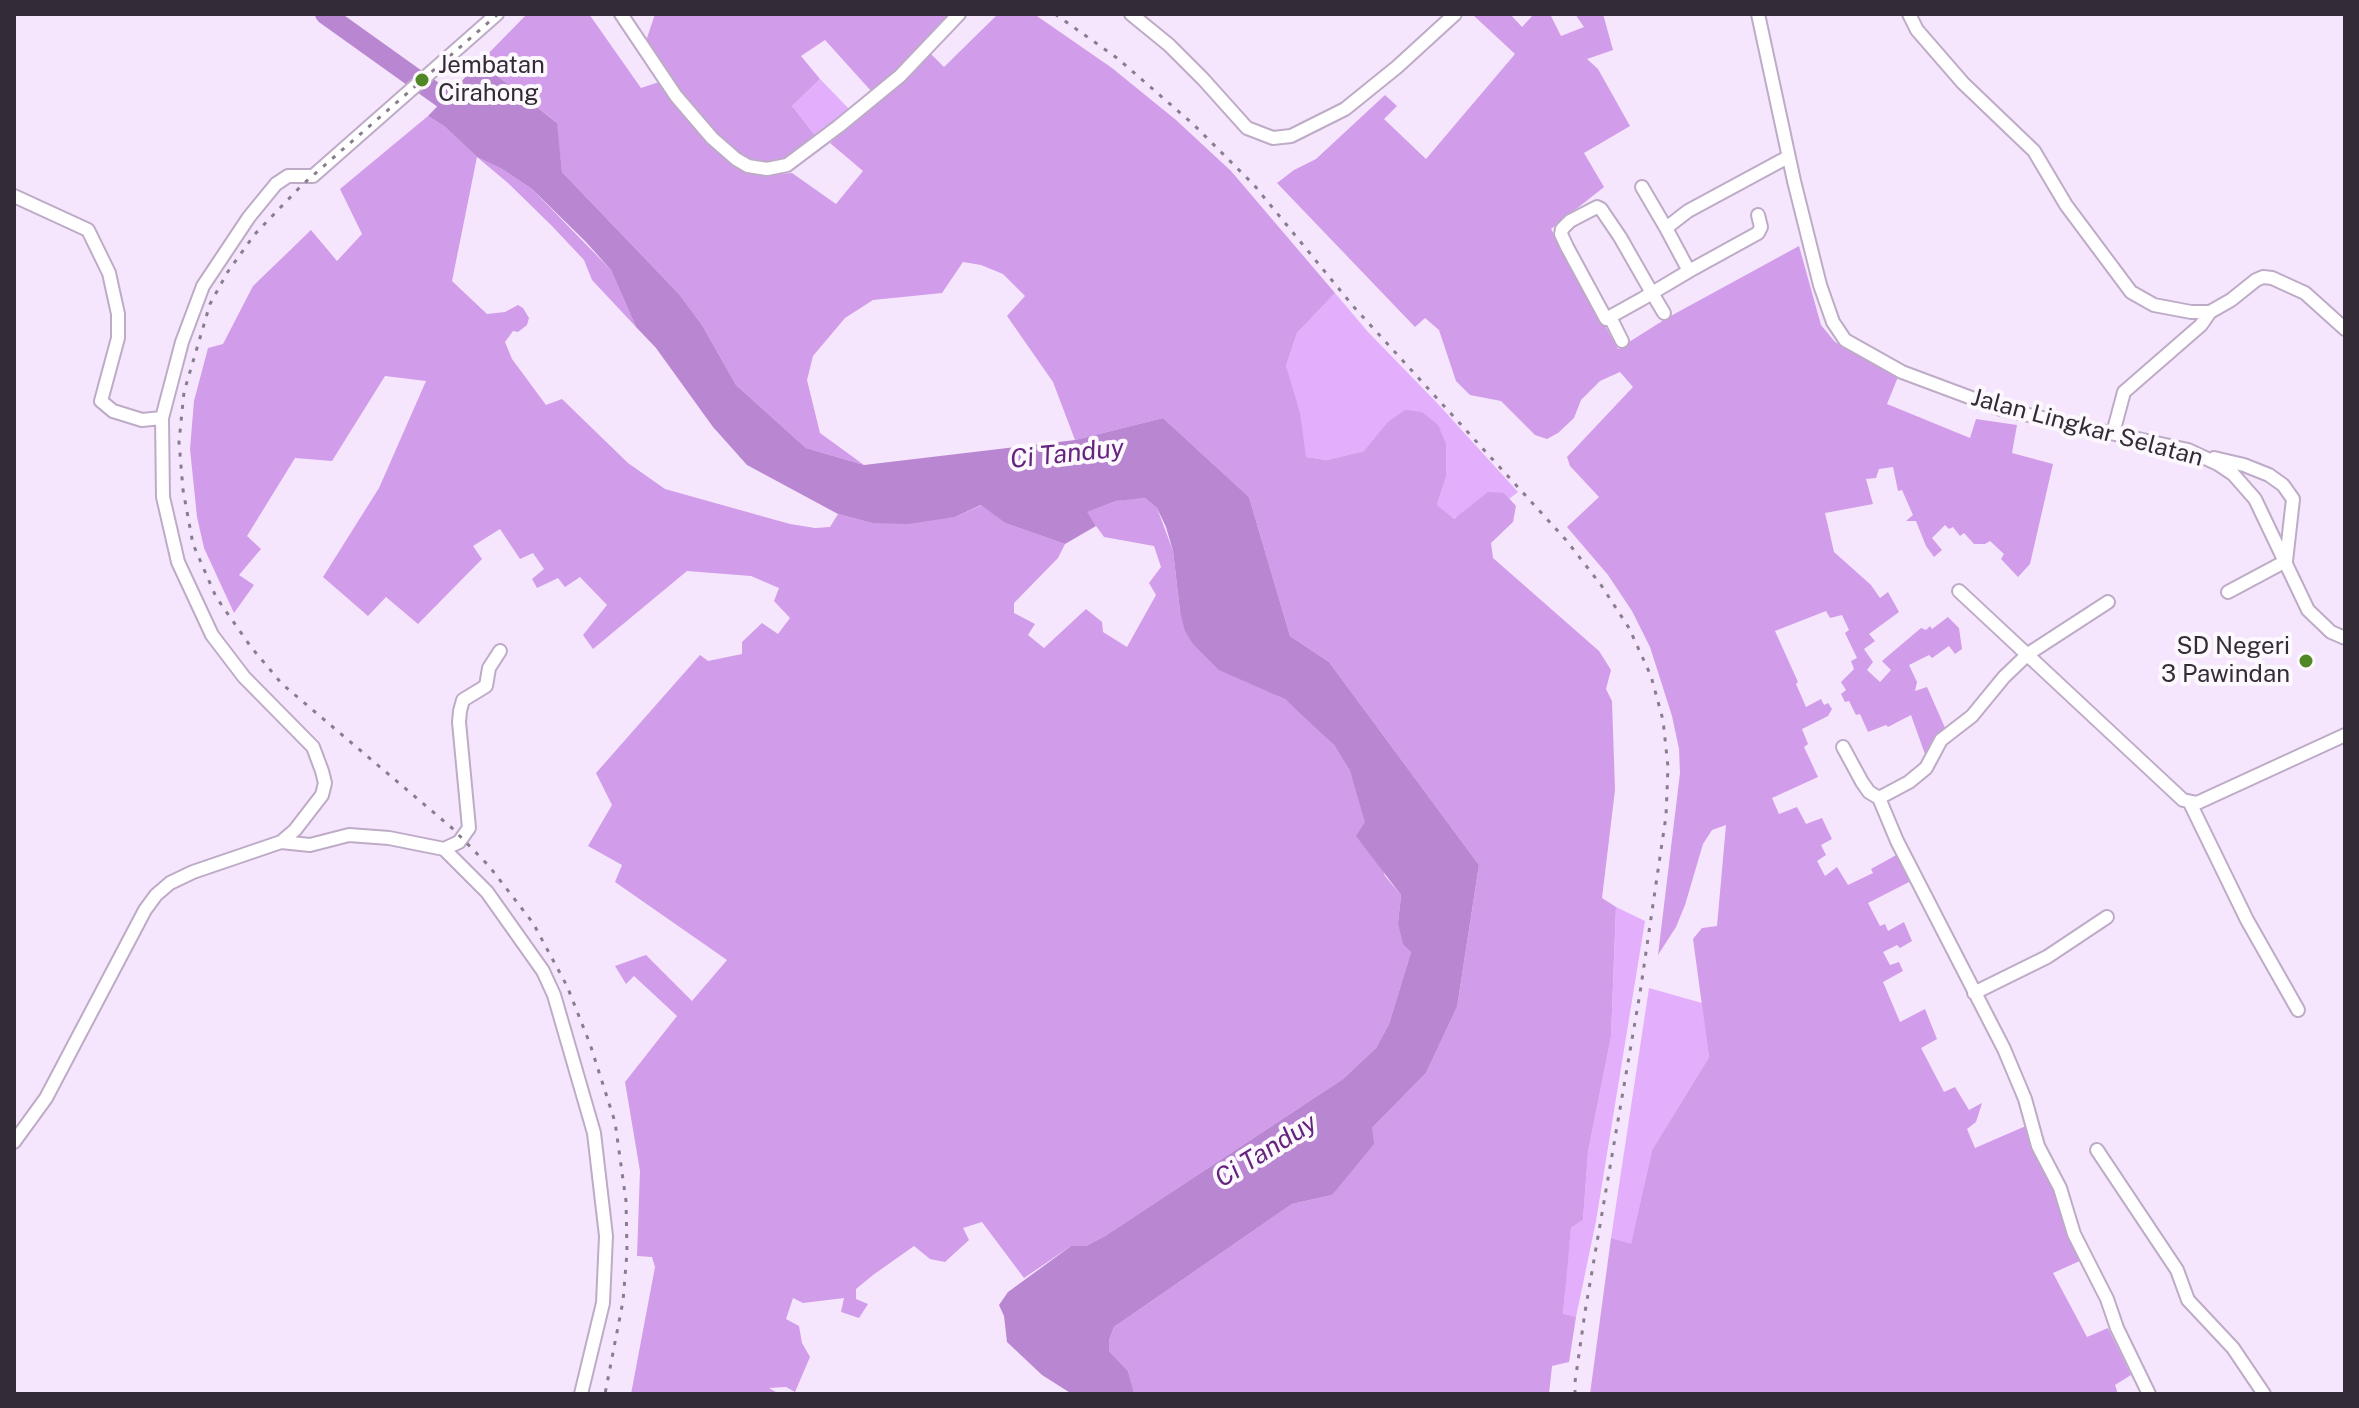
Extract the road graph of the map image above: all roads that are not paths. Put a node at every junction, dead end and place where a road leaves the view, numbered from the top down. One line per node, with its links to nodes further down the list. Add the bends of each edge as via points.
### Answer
1 (497, 14): 20 (street, via 313,176 288,176 276,184 203,286)
2 (621, 14): 3 (street, via 676,96 712,138 748,166 767,169 787,165 839,126 900,76)
3 (959, 14)
4 (1131, 14): 5 (street, via 1169,45 1247,128 1273,138 1291,136 1345,109)
5 (1455, 14)
6 (1758, 14): 8 (street, Jalan Lingkar Selatan)
7 (1909, 14): 15 (street, via 1963,83 2034,151 2066,205 2131,292 2154,305)
8 (1788, 157): 12 (street); 21 (street, Jalan Lingkar Selatan, via 1820,285 1845,340 1902,372 1989,405)
9 (1642, 187): 12 (street)
10 (14, 196): 20 (street, via 88,230 109,273 118,314 118,338 101,401 113,411 142,420)
11 (1758, 215): 13 (street, via 1758,233)
12 (1666, 228): 13 (street)
13 (1689, 271): 14 (street)
14 (1652, 293): 16 (street); 17 (street); 17 (street, via 1601,209 1570,221 1561,234 1597,304 1606,319)
15 (2210, 312): 18 (street, via 2256,280 2272,278 2305,293); 21 (street, via 2124,392)
16 (1664, 313)
17 (1610, 317): 19 (street)
18 (2345, 329)
19 (1622, 341)
20 (162, 418): 34 (street, via 163,497 193,600 244,677 313,747 322,771 322,795)
21 (2113, 433): 22 (street, Jalan Lingkar Selatan)
22 (2203, 455): 23 (street, Jalan Lingkar Selatan, via 2246,488); 23 (street, via 2244,465 2283,485 2293,499)
23 (2286, 561): 25 (street); 27 (street, Jalan Lingkar Selatan, via 2308,610)
24 (1959, 591): 29 (street)
25 (2228, 592)
26 (2108, 602): 29 (street)
27 (2345, 638)
28 (500, 651): 35 (street, via 486,686 463,700 459,722 469,828 459,842)
29 (2028, 654): 32 (street, via 1972,716 1941,740 1926,768); 33 (street)
30 (2345, 735): 33 (street)
31 (1843, 747): 32 (street, via 1869,792)
32 (1879, 798): 37 (street)
33 (2190, 803): 38 (street)
34 (281, 842): 35 (street, via 310,845 349,835); 39 (street, via 193,872 156,895 46,1098)
35 (444, 849): 41 (street, via 487,892 543,971 585,1098 606,1236 606,1273)
36 (2107, 917): 37 (street, via 2047,957)
37 (1974, 993): 42 (street, via 2004,1049 2074,1234)
38 (2298, 1010)
39 (14, 1142)
40 (2097, 1150): 43 (street, via 2177,1270 2188,1300 2233,1348)
41 (581, 1394)
42 (2149, 1394)
43 (2264, 1394)

